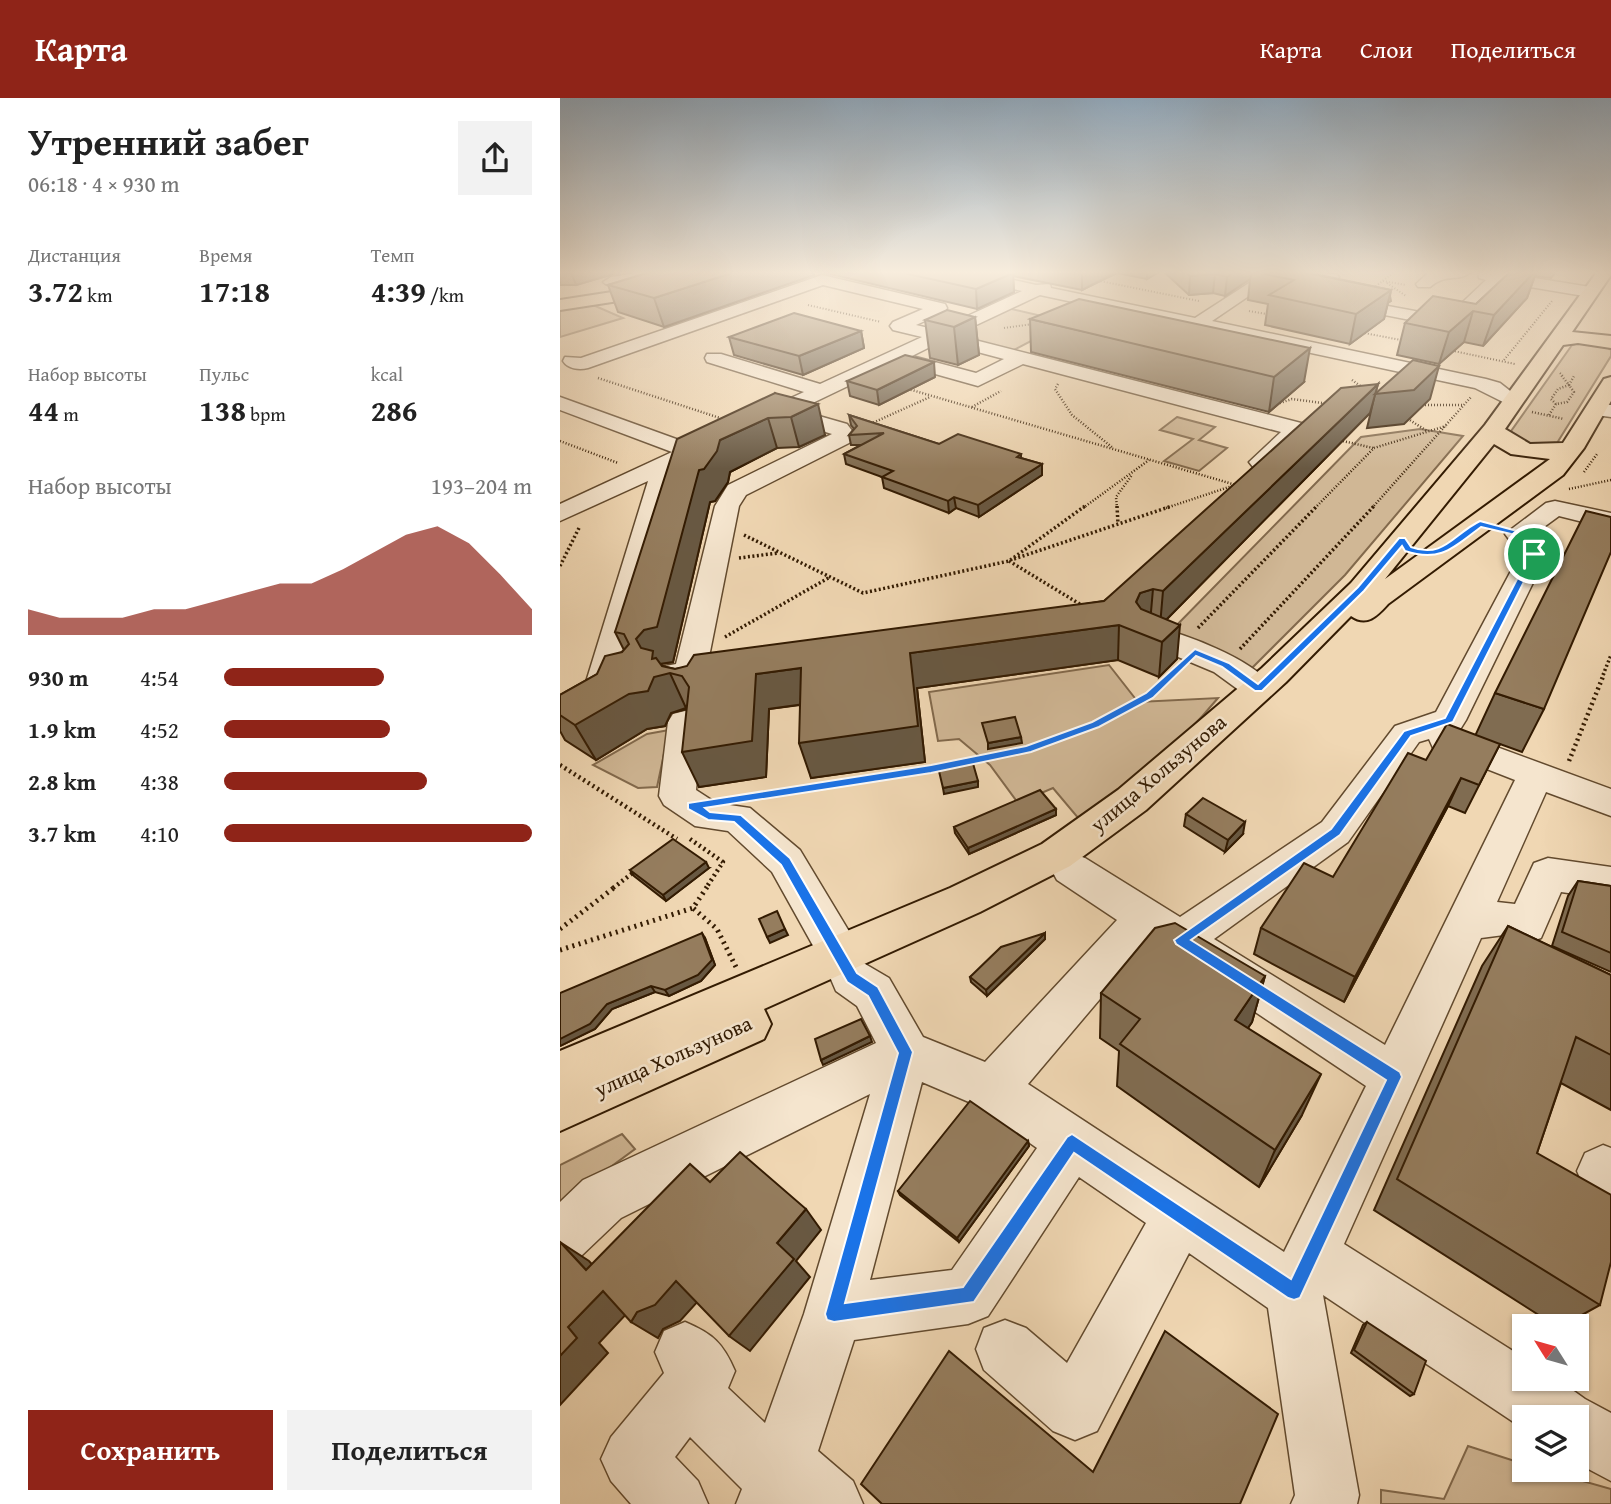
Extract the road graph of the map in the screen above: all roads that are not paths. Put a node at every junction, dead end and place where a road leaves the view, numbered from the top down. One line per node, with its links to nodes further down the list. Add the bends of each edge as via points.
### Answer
1 (649, 338): 14 (street)
2 (936, 338): 11 (street)
3 (951, 338): 12 (street)
4 (1292, 338): 10 (street)
5 (1293, 338): 10 (street)
6 (1574, 338): 8 (main road)
7 (1582, 338): 9 (main road)
8 (1559, 340): 15 (main road, улица Хользунова)
9 (1611, 342)
10 (1382, 355): 15 (street, via 1490,378); 16 (street); 21 (street, via 1493,387)
11 (895, 357): 12 (street, via 978,380); 17 (street)
12 (1021, 357): 25 (street, via 1300,426)
13 (714, 358): 17 (street)
14 (571, 365)
15 (1524, 368): 21 (main road, улица Хользунова)
16 (1352, 380)
17 (822, 391): 20 (street)
18 (1606, 401): 22 (main road, улица Хользунова)
19 (560, 403): 23 (street)
20 (779, 411): 23 (street); 34 (street, via 839,429 845,436 737,490 727,506)
21 (1513, 414): 22 (main road, via 1504,442 1546,453); 29 (main road, улица Хользунова)
22 (1572, 448): 27 (main road, улица Хользунова)
23 (692, 452): 24 (street)
24 (664, 465): 26 (street); 33 (street, via 602,682)
25 (1246, 476)
26 (560, 513)
27 (1516, 517): 28 (street, via 1562,499); 30 (main road, улица Хользунова, via 1480,524); 36 (street, via 1534,554 1449,720)
28 (1611, 521)
29 (1402, 540): 30 (main road, via 1408,549 1421,554); 35 (main road, улица Хользунова, via 1361,589)
30 (1441, 552): 39 (main road, улица Хользунова, via 1377,598 1150,813)
31 (1151, 635): 35 (street, via 1225,665)
32 (721, 669): 34 (street)
33 (628, 677)
34 (686, 683): 43 (street, via 677,796 685,823 708,816 737,818 786,862)
35 (1258, 689): 43 (main road, улица Хользунова, via 1132,800 1056,855)
36 (1420, 730): 37 (street); 42 (street, via 1407,734 1335,832)
37 (1548, 780): 38 (street); 41 (street)
38 (1611, 803)
39 (1071, 869): 42 (street); 43 (main road, улица Хользунова, via 972,921)
40 (1611, 883): 41 (street, via 1548,874 1526,926 1506,918)
41 (1467, 923): 46 (street)
42 (1163, 929): 46 (street); 47 (street)
43 (846, 967): 44 (street, via 873,992); 45 (main road, улица Хользунова); 48 (main road, улица Хользунова)
44 (906, 1052): 47 (street); 51 (street, via 602,1199); 53 (street)
45 (560, 1075)
46 (1394, 1077): 52 (street)
47 (993, 1088): 49 (street)
48 (560, 1106)
49 (1072, 1142): 50 (street); 53 (street, via 968,1296)
50 (1180, 1214): 52 (street); 54 (street, via 1075,1409)
51 (560, 1239)
52 (1303, 1273): 55 (street); 60 (street, via 1327,1495)
53 (834, 1314): 58 (street)
54 (1005, 1349)
55 (1539, 1405)
56 (1589, 1435): 57 (street)
57 (1611, 1449)
58 (790, 1487): 59 (street, via 686,1372 633,1459)
59 (675, 1504)
60 (1324, 1504)

